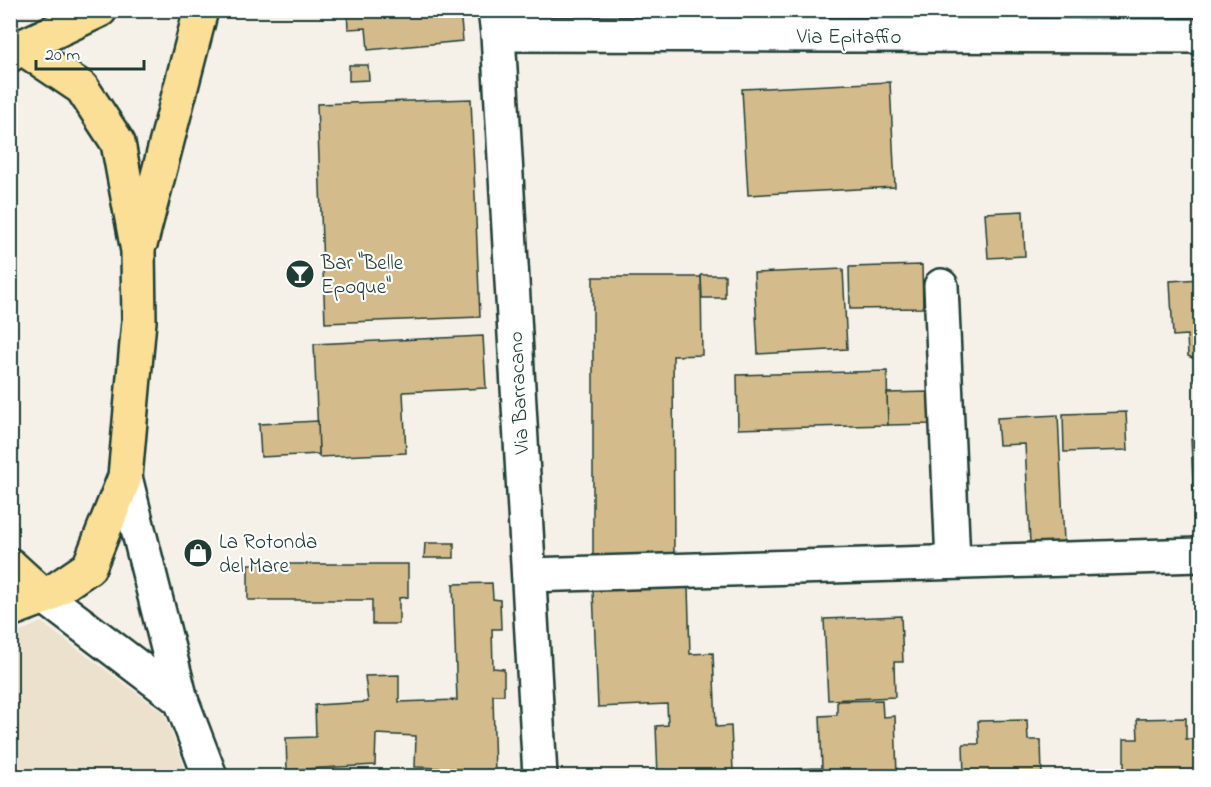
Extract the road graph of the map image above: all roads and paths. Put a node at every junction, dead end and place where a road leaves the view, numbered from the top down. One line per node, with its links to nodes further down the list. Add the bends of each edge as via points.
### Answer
1 (100, 10): 5 (main road)
2 (201, 10): 6 (main road)
3 (496, 22): 4 (street, Via Epitaffio); 12 (street, Via Barracano)
4 (1200, 36)
5 (14, 46): 6 (main road, via 82,88 118,143)
6 (138, 251): 8 (main road, via 139,321)
7 (941, 286): 10 (street)
8 (125, 477): 13 (main road, via 89,567); 15 (street)
9 (1200, 555): 10 (street)
10 (953, 562): 12 (street)
11 (10, 565): 13 (main road)
12 (529, 575): 17 (street, Via Barracano)
13 (45, 597): 14 (main road); 15 (street)
14 (10, 610)
15 (181, 700): 16 (street)
16 (210, 777)
17 (540, 777)

